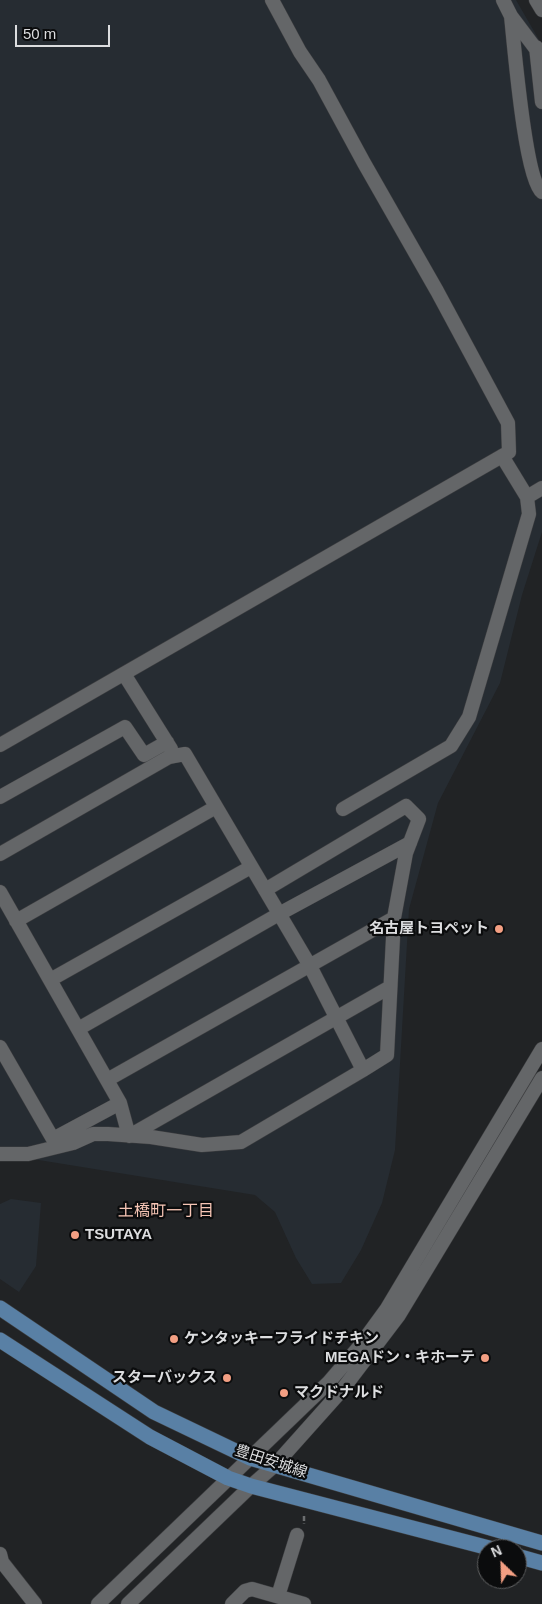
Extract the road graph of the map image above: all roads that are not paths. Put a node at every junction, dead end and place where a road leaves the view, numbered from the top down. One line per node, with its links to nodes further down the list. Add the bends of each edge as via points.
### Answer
1 (272, 0): 9 (street, via 508,423 509,452)
2 (503, 0): 5 (street)
3 (536, 0): 4 (street)
4 (542, 10)
5 (511, 16): 6 (street); 8 (street, via 524,131 534,181)
6 (539, 52): 7 (street)
7 (542, 102)
8 (542, 192)
9 (502, 456): 11 (street); 12 (street)
10 (542, 488): 11 (street)
11 (527, 496): 20 (street, via 529,514 469,717 451,746)
12 (124, 674): 13 (street); 14 (street)
13 (167, 742): 15 (street); 16 (street)
14 (0, 745)
15 (144, 755): 17 (street); 18 (street, via 125,727)
16 (175, 756): 17 (street); 19 (street, via 185,754)
17 (150, 768): 22 (street)
18 (0, 797)
19 (216, 807): 23 (street); 28 (street)
20 (343, 809)
21 (410, 843): 24 (street, via 419,819 406,806); 26 (street); 27 (street)
22 (0, 854)
23 (251, 867): 24 (street); 30 (street)
24 (265, 890): 26 (street)
25 (0, 892): 28 (street)
26 (280, 914): 29 (street); 33 (street)
27 (394, 918): 29 (street); 31 (street)
28 (16, 921): 30 (street)
29 (310, 966): 32 (street); 38 (street)
30 (50, 980): 33 (street)
31 (390, 987): 32 (street); 36 (street, via 387,1055)
32 (336, 1017): 36 (street); 40 (street)
33 (78, 1029): 38 (street)
34 (0, 1047): 41 (street)
35 (542, 1049): 45 (street, via 386,1310 328,1382)
36 (363, 1070): 40 (street, via 241,1142 202,1144)
37 (542, 1078): 46 (street, via 399,1315 342,1390)
38 (107, 1080): 39 (street)
39 (120, 1103): 40 (street); 41 (street)
40 (129, 1136): 41 (street, via 93,1134 73,1143)
41 (55, 1143): 42 (street, via 28,1154)
42 (0, 1154)
43 (0, 1308): 45 (main road, 豊田安城線, via 154,1412)
44 (0, 1340): 47 (main road, 豊田安城線, via 150,1437)
45 (250, 1458): 46 (main road, 豊田安城線); 47 (street)
46 (275, 1465): 48 (street); 50 (main road, 豊田安城線)
47 (228, 1478): 48 (main road, 豊田安城線); 57 (street)
48 (251, 1486): 51 (main road, 豊田安城線); 58 (street)
49 (297, 1535): 55 (street)
50 (542, 1543)
51 (477, 1545)
52 (0, 1554): 56 (street, via 2,1562)
53 (527, 1559): 54 (main road)
54 (542, 1563)
55 (278, 1596): 59 (street, via 252,1588); 60 (street)
56 (35, 1604)
57 (98, 1604)
58 (128, 1604)
59 (232, 1604)
60 (304, 1604)

